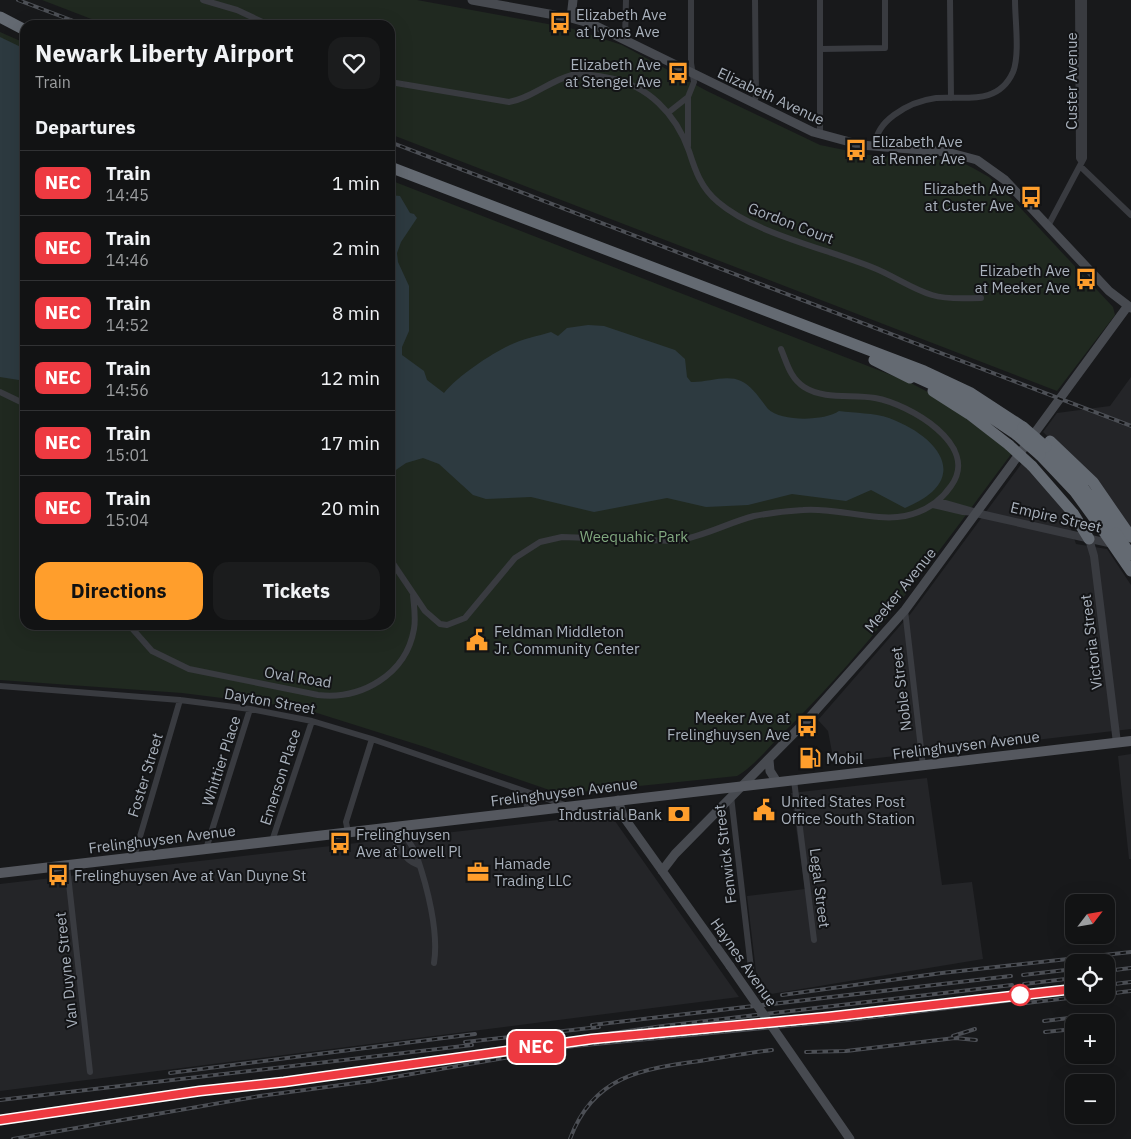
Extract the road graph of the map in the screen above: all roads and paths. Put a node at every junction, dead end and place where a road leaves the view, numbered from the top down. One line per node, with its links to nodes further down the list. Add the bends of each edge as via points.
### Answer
1 (203, 0): 16 (street)
2 (472, 0): 13 (main road, Elizabeth Avenue)
3 (574, 0): 15 (main road)
4 (626, 0): 20 (street)
5 (691, 0): 22 (street)
6 (755, 0): 26 (street, via 756,96)
7 (820, 0): 21 (street)
8 (885, 0): 21 (street, via 885,48)
9 (950, 0): 25 (street)
10 (1015, 0): 25 (street, via 1015,62 1006,84 976,99)
11 (1078, 0): 31 (street, Custer Avenue)
12 (1084, 0): 31 (street, Custer Avenue, via 1084,158)
13 (506, 3): 15 (main road, Elizabeth Avenue)
14 (0, 18): 18 (highway)
15 (571, 18): 20 (main road, Elizabeth Avenue)
16 (258, 20)
17 (0, 26): 19 (highway)
18 (20, 28)
19 (20, 36)
20 (625, 39): 22 (main road, Elizabeth Avenue)
21 (820, 49): 28 (street)
22 (693, 74): 24 (street, via 694,82); 26 (main road, Elizabeth Avenue)
23 (395, 83): 27 (street, Gordon Court, via 509,102 573,74 610,78 639,88)
24 (688, 97): 27 (street); 30 (street)
25 (951, 98): 29 (street, via 930,99 903,109 882,126)
26 (753, 104): 28 (main road, Elizabeth Avenue)
27 (669, 112): 30 (street, Gordon Court)
28 (820, 135): 29 (main road, Elizabeth Avenue)
29 (874, 146): 35 (main road, Elizabeth Avenue, via 946,151 977,160 1005,180)
30 (688, 150): 36 (street, Gordon Court, via 698,178 708,192 746,222 875,268 933,295)
31 (1080, 164): 34 (street); 35 (street, Custer Avenue)
32 (395, 169): 42 (highway, via 908,365 971,393)
33 (395, 177): 39 (highway)
34 (1131, 215)
35 (1048, 226): 37 (main road, Elizabeth Avenue, via 1106,289)
36 (981, 298)
37 (1130, 306): 45 (main road, Meeker Avenue)
38 (782, 349): 44 (street, via 791,374 804,387 819,393 876,398 891,403 923,419 946,438 960,467 956,478)
39 (874, 360): 42 (highway, via 953,393); 47 (highway, bridge, via 951,402 1009,445 1073,513)
40 (0, 392): 41 (street)
41 (20, 402)
42 (1022, 428): 43 (highway); 43 (highway, bridge)
43 (1045, 447): 46 (highway, via 1093,482); 49 (highway, bridge, via 1082,486); 51 (highway, bridge)
44 (936, 503): 45 (street); 52 (street, via 921,511 893,517 826,509 754,516 691,539 675,541 569,537 547,540 527,548 515,558 465,618 446,625 432,618)
45 (976, 513): 47 (street, Empire Street); 53 (main road, Meeker Avenue)
46 (1131, 537)
47 (1089, 539): 48 (street, Empire Street); 61 (street, Victoria Street, via 1094,556)
48 (1131, 548)
49 (1131, 555)
50 (395, 567): 52 (street)
51 (1131, 571)
52 (412, 594): 54 (street, Oval Road, via 414,628 398,664 371,686 338,696 318,695 189,669 152,652)
53 (904, 610): 62 (main road, Meeker Avenue); 63 (street, Noble Street)
54 (133, 630)
55 (0, 686): 56 (street, Dayton Street)
56 (180, 700): 57 (street, Dayton Street); 77 (street, Foster Street)
57 (250, 709): 58 (street, Dayton Street); 76 (street, Whittier Place)
58 (312, 720): 59 (street, Dayton Street); 75 (street, Emerson Place)
59 (372, 739): 67 (street, Dayton Street); 74 (street, via 346,822)
60 (1131, 741): 61 (main road, Frelinghuysen Avenue)
61 (1117, 743): 63 (main road, Frelinghuysen Avenue)
62 (769, 760): 65 (main road, via 770,771); 66 (main road, Meeker Avenue)
63 (923, 766): 64 (main road, Frelinghuysen Avenue)
64 (794, 780): 65 (main road, Frelinghuysen Avenue); 82 (street, Legal Street)
65 (777, 782): 66 (main road, Frelinghuysen Avenue)
66 (743, 786): 68 (main road, Frelinghuysen Avenue)
67 (524, 792): 70 (street, Dayton Street); 71 (street)
68 (730, 793): 69 (main road, Frelinghuysen Avenue); 80 (main road); 84 (street, Fenwick Street)
69 (618, 800): 70 (main road, Frelinghuysen Avenue); 80 (main road, Haynes Avenue, via 624,816)
70 (568, 806): 71 (main road, Frelinghuysen Avenue)
71 (528, 812): 72 (main road, Frelinghuysen Avenue)
72 (402, 826): 73 (main road, Frelinghuysen Avenue); 78 (street)
73 (391, 827): 74 (main road, Frelinghuysen Avenue); 78 (street, via 392,836 410,862)
74 (348, 832): 75 (main road, Frelinghuysen Avenue)
75 (272, 841): 76 (main road, Frelinghuysen Avenue)
76 (206, 849): 77 (main road, Frelinghuysen Avenue)
77 (134, 856): 79 (main road, Frelinghuysen Avenue)
78 (418, 865): 83 (street, via 425,880 436,949)
79 (67, 866): 81 (main road, Frelinghuysen Avenue); 85 (street, Van Duyne Street)
80 (662, 871): 86 (main road, Haynes Avenue, bridge)
81 (0, 873)
82 (814, 940)
83 (434, 963)
84 (752, 977)
85 (90, 1072)
86 (850, 1139)

